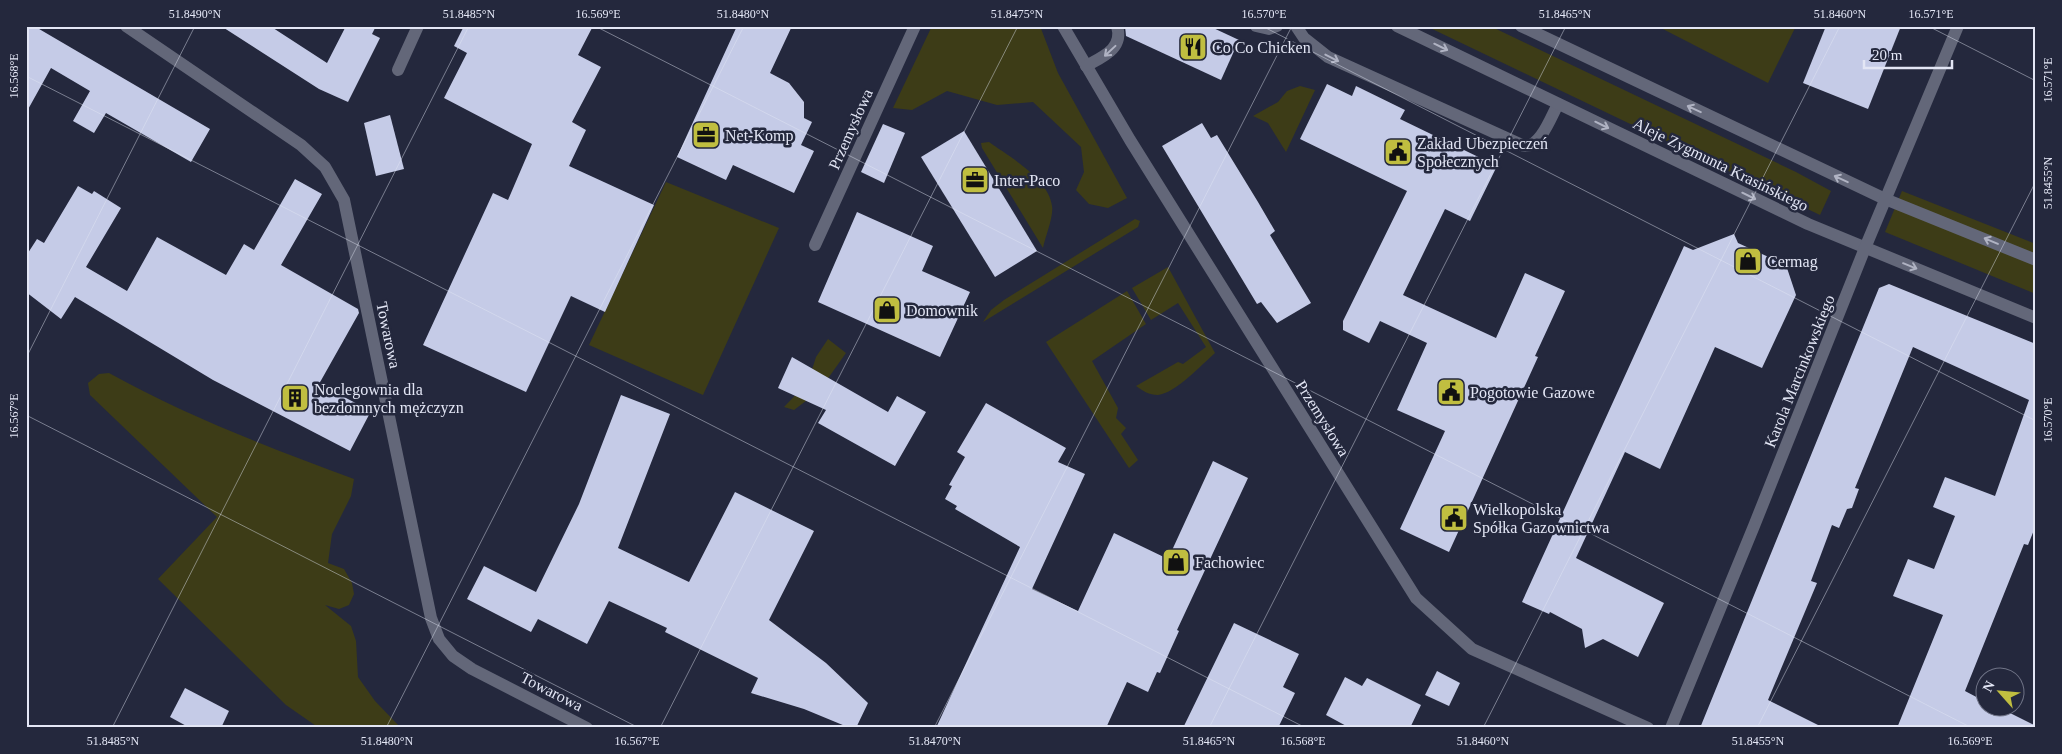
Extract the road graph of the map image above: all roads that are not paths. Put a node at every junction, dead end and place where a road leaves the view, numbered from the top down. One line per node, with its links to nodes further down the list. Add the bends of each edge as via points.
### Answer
1 (126, 26): 20 (street, Towarowa, via 301,145 325,167 344,200 431,618 439,639 453,656 472,669)
2 (418, 26): 13 (street)
3 (915, 26): 16 (street, Przemysłowa)
4 (1062, 26): 12 (street, Przemysłowa)
5 (1117, 26): 12 (street, one-way to 12, via 1118,37 1112,51)
6 (1256, 26): 7 (street, via 1269,29)
7 (1277, 26)
8 (1296, 26): 14 (street, one-way to 14, via 1315,48 1328,57 1528,147 1538,140)
9 (1397, 26): 14 (street, Aleje Zygmunta Krasińskiego, one-way to 14)
10 (1521, 26): 15 (street, one-way to 10)
11 (1958, 26): 15 (street, Karola Marcinkowskiego)
12 (1086, 66): 21 (street, Przemysłowa, via 1416,598 1472,648)
13 (398, 70)
14 (1558, 104): 17 (street, Aleje Zygmunta Krasińskiego, one-way to 17)
15 (1885, 199): 17 (street, Karola Marcinkowskiego); 18 (street, one-way to 15)
16 (815, 245)
17 (1865, 248): 19 (street, Aleje Zygmunta Krasińskiego, one-way to 19); 22 (street, Karola Marcinkowskiego)
18 (2036, 260)
19 (2036, 318)
20 (587, 728)
21 (1648, 728)
22 (1671, 728)

